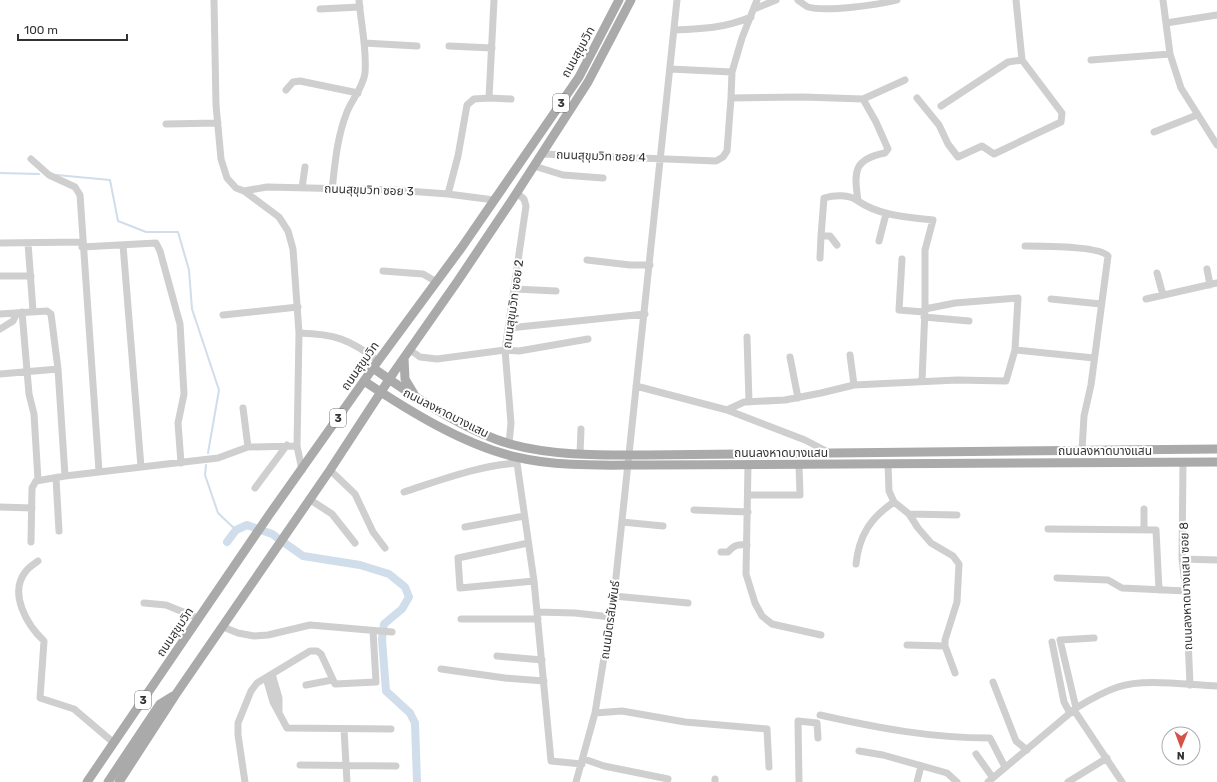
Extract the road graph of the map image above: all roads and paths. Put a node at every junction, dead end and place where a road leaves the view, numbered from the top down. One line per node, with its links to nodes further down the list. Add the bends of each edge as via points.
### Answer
1 (214, 0): 38 (street)
2 (494, 0): 22 (street)
3 (619, 0): 53 (main road, ถนนสุขุมวิท / 3, via 578,77)
4 (632, 0): 42 (main road, ถนนสุขุมวิท / 3, via 588,82)
5 (677, 0): 18 (street, ถนนมิตรสัมพันธ์)
6 (757, 0): 14 (street, ถนนสุขุมวิท ซอย 4)
7 (776, 0): 14 (street)
8 (798, 0): 9 (street, via 808,7 839,8 880,5)
9 (897, 0)
10 (1016, 0): 24 (street)
11 (1163, 0): 17 (street)
12 (359, 3): 13 (street); 19 (street)
13 (320, 9)
14 (754, 9): 16 (street, ถนนสุขุมวิท ซอย 4)
15 (1217, 15): 17 (street)
16 (751, 17): 18 (street, via 725,27); 27 (street, ถนนสุขุมวิท ซอย 4)
17 (1166, 23): 23 (street)
18 (674, 30): 26 (street, ถนนมิตรสัมพันธ์)
19 (364, 43): 20 (street); 30 (street, via 365,74)
20 (417, 46)
21 (449, 46): 22 (street)
22 (492, 48): 31 (street)
23 (1170, 54): 25 (street); 37 (street, via 1181,88)
24 (1022, 60): 33 (street, via 1062,112 1061,122 994,154 982,146 962,156 955,155 939,125); 36 (street, via 1008,62)
25 (1091, 60)
26 (670, 69): 27 (street); 44 (street, ถนนมิตรสัมพันธ์)
27 (732, 72): 32 (street, ถนนสุขุมวิท ซอย 4)
28 (905, 80): 35 (street)
29 (286, 90): 30 (street, via 293,82 300,81)
30 (358, 92): 49 (street, via 347,110 340,131)
31 (489, 98): 34 (street); 52 (street, via 474,99 467,105)
32 (731, 98): 35 (street); 44 (street, ถนนสุขุมวิท ซอย 4, via 727,151 723,157 716,161)
33 (917, 98)
34 (511, 99)
35 (863, 99): 54 (street, via 888,149 885,153 866,158 859,164 855,182)
36 (941, 106)
37 (1197, 115): 40 (street); 41 (street)
38 (218, 123): 39 (street); 50 (street, via 221,159 227,178)
39 (166, 124)
40 (1154, 132)
41 (1217, 145)
42 (542, 154): 44 (street, ถนนสุขุมวิท ซอย 4); 45 (main road, ถนนสุขุมวิท / 3)
43 (31, 159): 60 (street, via 49,175 75,187 80,194)
44 (661, 159): 67 (street, ถนนมิตรสัมพันธ์)
45 (534, 166): 47 (street, via 563,175); 51 (main road, ถนนสุขุมวิท / 3)
46 (305, 167): 48 (street)
47 (603, 178)
48 (302, 188): 49 (street, ถนนสุขุมวิท ซอย 3); 50 (street, ถนนสุขุมวิท ซอย 3, via 267,187)
49 (332, 190): 52 (street, ถนนสุขุมวิท ซอย 3, via 394,190)
50 (244, 192): 81 (street, via 279,216 288,231 293,249)
51 (517, 193): 75 (street, ถนนสุขุมวิท ซอย 2, via 524,199 526,206); 96 (main road, ถนนสุขุมวิท / 3)
52 (448, 194): 53 (street, ถนนสุขุมวิท ซอย 3)
53 (494, 200): 73 (main road, ถนนสุขุมวิท / 3, via 462,248)
54 (858, 201): 55 (street, via 870,209); 56 (street, via 854,198 833,196 824,198)
55 (886, 214): 57 (street); 84 (street, via 933,220 924,250)
56 (821, 236): 62 (street, via 830,236); 64 (street)
57 (879, 241)
58 (0, 243): 59 (street)
59 (28, 243): 60 (street); 72 (street)
60 (82, 244): 61 (street); 138 (street)
61 (123, 245): 128 (street, via 156,244 178,313 184,394 178,423); 135 (street)
62 (837, 245)
63 (1025, 246): 80 (street, via 1062,246 1106,254 1108,260)
64 (820, 258)
65 (902, 258): 84 (street, via 898,310)
66 (587, 260): 67 (street)
67 (650, 266): 86 (street, ถนนมิตรสัมพันธ์)
68 (1206, 269): 74 (street)
69 (383, 270): 73 (street, via 423,274)
70 (1157, 273): 77 (street)
71 (0, 276): 72 (street)
72 (31, 276): 82 (street)
73 (435, 281): 100 (main road, ถนนสุขุมวิท / 3)
74 (1214, 284): 77 (street)
75 (515, 289): 76 (street); 89 (street, ถนนสุขุมวิท ซอย 2)
76 (556, 290)
77 (1163, 295): 79 (street)
78 (1051, 299): 80 (street)
79 (1146, 299)
80 (1101, 304): 99 (street)
81 (298, 307): 87 (street); 91 (street)
82 (34, 311): 83 (street); 101 (street, via 47,311 52,314)
83 (20, 312): 85 (street); 90 (street, via 13,321); 102 (street)
84 (924, 313): 88 (street); 95 (street, via 955,303 1018,298); 106 (street)
85 (0, 314)
86 (645, 314): 89 (street); 108 (street, ถนนมิตรสัมพันธ์)
87 (224, 315)
88 (969, 321)
89 (509, 328): 94 (street, ถนนสุขุมวิท ซอย 2)
90 (0, 329)
91 (299, 333): 100 (street, via 338,337 354,344); 120 (street)
92 (747, 337): 112 (street)
93 (588, 339): 94 (street, via 518,351)
94 (505, 350): 96 (street, via 428,359); 118 (street, ถนนสุขุมวิท ซอย 2, via 511,423)
95 (1015, 350): 99 (street); 106 (street, via 1006,381)
96 (407, 354): 104 (main road, ถนนสุขุมวิท / 3); 110 (main road, via 405,379)
97 (850, 355): 107 (street)
98 (790, 357): 111 (street)
99 (1094, 358): 123 (street, via 1084,416)
100 (375, 364): 104 (main road, ถนนลงหาดบางแสน); 105 (main road, ถนนสุขุมวิท / 3)
101 (58, 369): 102 (street); 139 (street)
102 (27, 372): 103 (street); 141 (street, via 34,414)
103 (0, 374)
104 (388, 380): 109 (main road, ถนนสุขุมวิท / 3); 110 (main road, ถนนลงหาดบางแสน)
105 (364, 381): 109 (main road, ถนนลงหาดบางแสน); 136 (main road, ถนนสุขุมวิท / 3)
106 (922, 381): 107 (street)
107 (854, 385): 111 (street)
108 (636, 386): 115 (street); 126 (street, ถนนมิตรสัมพันธ์)
109 (380, 392): 114 (main road, ถนนลงหาดบางแสน); 116 (main road, ถนนสุขุมวิท / 3)
110 (415, 396): 118 (main road, ถนนลงหาดบางแสน, via 485,435)
111 (798, 398): 112 (street)
112 (749, 402): 115 (street)
113 (243, 408): 121 (street)
114 (407, 408): 116 (main road, via 390,401 383,402); 127 (main road, ถนนลงหาดบางแสน, via 471,441)
115 (727, 410): 124 (street, via 805,440)
116 (368, 412): 137 (main road, ถนนสุขุมวิท / 3)
117 (581, 429): 125 (street)
118 (509, 444): 125 (main road, ถนนลงหาดบางแสน)
119 (287, 445): 120 (street); 121 (street); 142 (street)
120 (297, 446): 136 (street)
121 (248, 447): 128 (street, via 224,456)
122 (1217, 449): 123 (main road, ถนนลงหาดบางแสน)
123 (1082, 450): 124 (main road, ถนนลงหาดบางแสน)
124 (831, 453): 126 (main road, ถนนลงหาดบางแสน)
125 (580, 454): 126 (main road, ถนนลงหาดบางแสน)
126 (629, 455): 132 (street, ถนนมิตรสัมพันธ์)
127 (517, 460): 132 (main road, ถนนลงหาดบางแสน); 143 (street, via 468,471); 154 (street)
128 (181, 462): 135 (street)
129 (1217, 462): 130 (main road, ถนนลงหาดบางแสน)
130 (1184, 463): 131 (main road, ถนนลงหาดบางแสน); 167 (street, ถนนลงหาดบางแสน ซอย 8)
131 (888, 464): 134 (main road, ถนนลงหาดบางแสน); 146 (street, via 890,497)
132 (628, 465): 133 (main road, ถนนลงหาดบางแสน); 155 (street, ถนนมิตรสัมพันธ์)
133 (748, 465): 134 (main road, ถนนลงหาดบางแสน); 144 (street)
134 (799, 465): 144 (street, via 800,495)
135 (141, 468): 138 (street)
136 (302, 470): 180 (main road, ถนนสุขุมวิท / 3)
137 (330, 470): 145 (main road, ถนนสุขุมวิท / 3); 165 (street, via 355,494)
138 (99, 471): 139 (street)
139 (65, 476): 140 (street)
140 (56, 478): 141 (street); 160 (street)
141 (38, 480): 148 (street, via 32,488)
142 (256, 488)
143 (404, 492)
144 (748, 494): 151 (street)
145 (310, 499): 162 (street, via 332,514); 182 (main road, ถนนสุขุมวิท / 3)
146 (894, 502): 152 (street); 170 (street, via 879,512 861,539)
147 (0, 507): 148 (street)
148 (32, 508): 161 (street)
149 (1144, 508): 159 (street)
150 (694, 510): 151 (street)
151 (748, 512): 164 (street)
152 (909, 514): 153 (street); 189 (street, via 931,543 953,556 959,564 957,602)
153 (957, 515)
154 (524, 516): 156 (street); 163 (street)
155 (622, 522): 157 (street); 175 (street, ถนนมิตรสัมพันธ์)
156 (465, 526)
157 (663, 526)
158 (1048, 529): 159 (street)
159 (1144, 530): 173 (street, via 1156,530)
160 (60, 531)
161 (31, 542)
162 (354, 543)
163 (528, 543): 172 (street); 172 (street, via 458,558 460,588)
164 (747, 545): 166 (street, via 739,544 728,552); 185 (street, via 746,574 762,616 772,624)
165 (385, 548)
166 (721, 552)
167 (1182, 559): 168 (street); 174 (street, ถนนลงหาดบางแสน ซอย 8)
168 (1217, 560)
169 (38, 561): 208 (street, via 26,570 20,580 19,598 27,618 44,641 40,698 74,709)
170 (856, 564)
171 (1057, 578): 173 (street, via 1108,580 1122,588)
172 (534, 581): 178 (street)
173 (1159, 590): 174 (street)
174 (1186, 591): 199 (street, ถนนลงหาดบางแสน ซอย 8)
175 (614, 596): 177 (street); 179 (street, ถนนมิตรสัมพันธ์)
176 (144, 603): 180 (street, via 166,605)
177 (688, 603)
178 (537, 615): 179 (street, via 575,612); 181 (street); 191 (street)
179 (611, 617): 203 (street, ถนนมิตรสัมพันธ์)
180 (198, 618): 208 (main road, ถนนสุขุมวิท / 3)
181 (461, 619)
182 (223, 627): 183 (street, via 254,636 310,625); 201 (main road, ถนนสุขุมวิท / 3)
183 (376, 631): 184 (street); 195 (street, via 376,682 338,685)
184 (392, 632)
185 (821, 635)
186 (1094, 638): 202 (street, via 1060,640)
187 (1052, 642): 202 (street, via 1064,702)
188 (907, 645): 189 (street)
189 (945, 646): 193 (street)
190 (497, 656): 191 (street)
191 (542, 660): 196 (street)
192 (441, 669): 196 (street)
193 (955, 673)
194 (269, 676): 195 (street, via 310,651 317,651 321,654); 205 (street, via 279,698 279,711 287,728); 225 (street, via 250,691 238,723)
195 (332, 680): 198 (street)
196 (544, 681): 213 (street, via 551,761)
197 (993, 682): 209 (street, via 1016,741)
198 (306, 685)
199 (1190, 685): 200 (street); 202 (street, via 1141,683 1119,686)
200 (1217, 686)
201 (176, 694): 223 (main road, via 160,704); 224 (main road, ถนนสุขุมวิท / 3)
202 (1073, 710): 209 (street); 212 (street)
203 (596, 713): 213 (street, ถนนมิตรสัมพันธ์); 217 (street, via 622,711 685,722 767,729)
204 (820, 715): 219 (street, via 889,730 956,738 990,738)
205 (344, 729): 206 (street); 215 (street)
206 (391, 729)
207 (818, 738): 228 (street, via 817,723 798,721)
208 (114, 743): 222 (main road, ถนนสุขุมวิท / 3)
209 (1027, 750): 219 (street)
210 (858, 751): 218 (street)
211 (976, 754): 221 (street)
212 (1107, 758): 231 (street); 232 (street)
213 (583, 762): 220 (street); 227 (street, ถนนมิตรสัมพันธ์)
214 (300, 765): 215 (street)
215 (346, 765): 216 (street); 226 (street)
216 (396, 766)
217 (769, 766)
218 (921, 766): 229 (street); 230 (street, via 946,773)
219 (1005, 767): 221 (street)
220 (668, 779)
221 (991, 780)
222 (86, 782)
223 (108, 782)
224 (119, 782)
225 (245, 782)
226 (347, 782)
227 (576, 782)
228 (799, 782)
229 (917, 782)
230 (957, 782)
231 (1068, 782)
232 (1122, 782)

